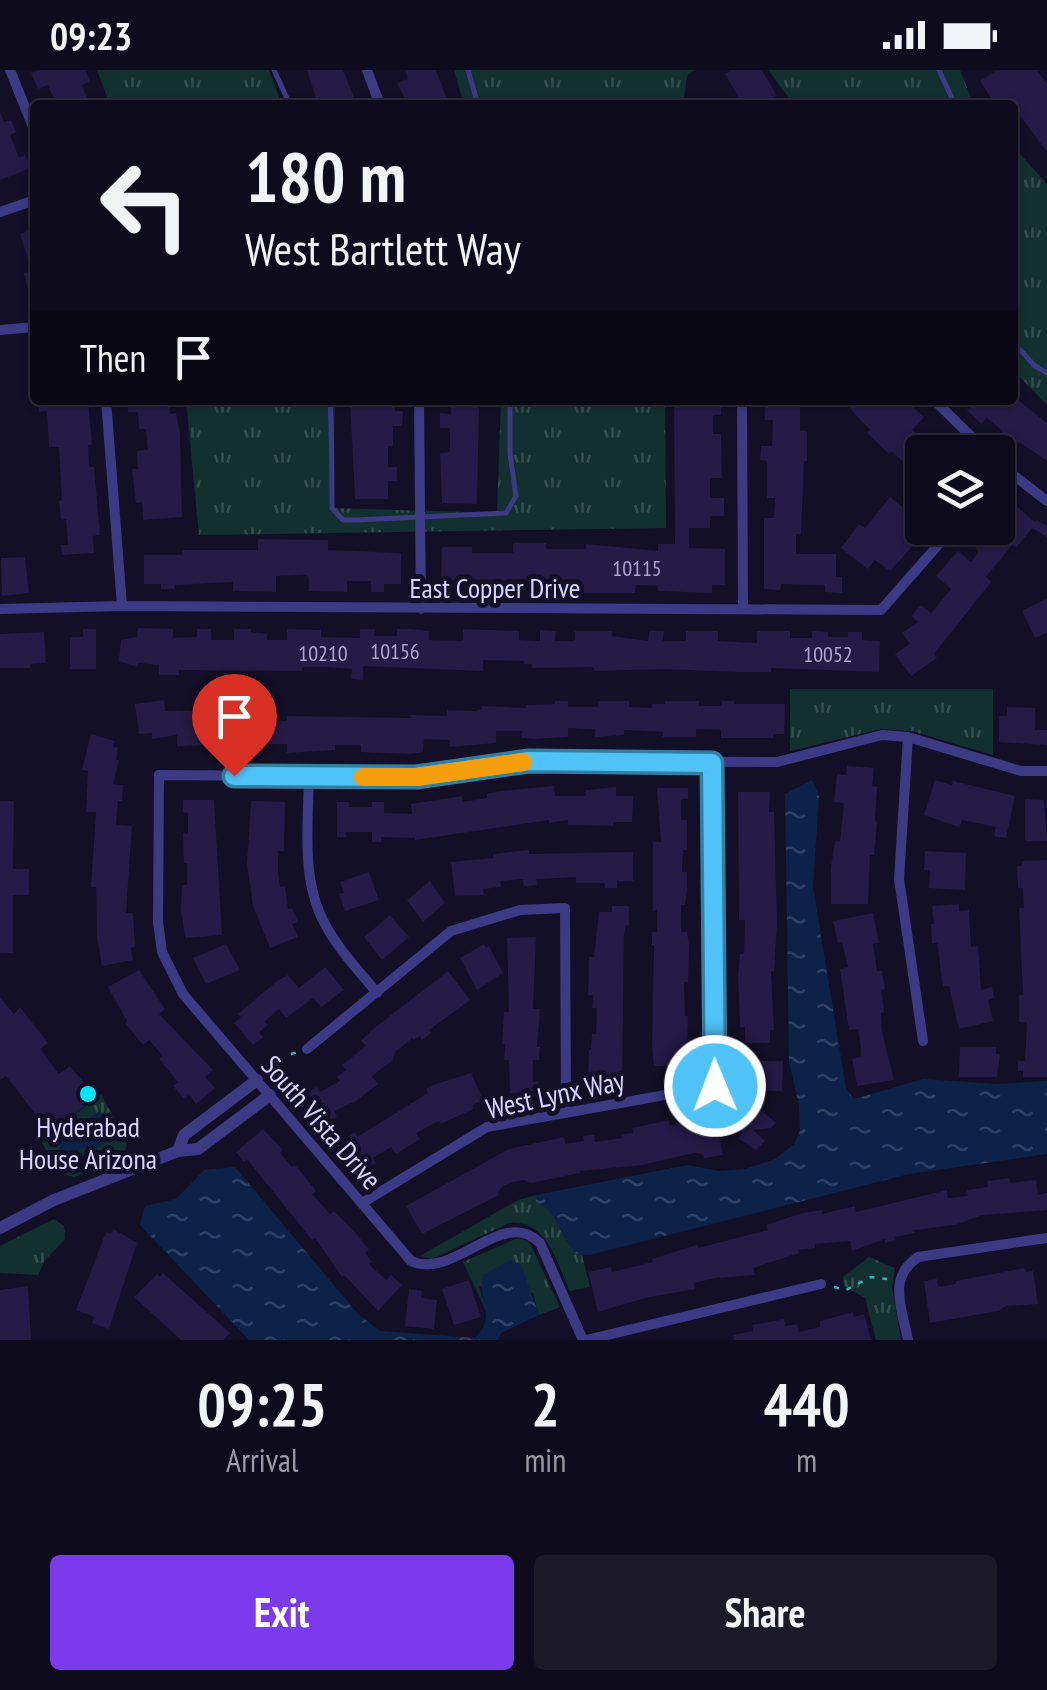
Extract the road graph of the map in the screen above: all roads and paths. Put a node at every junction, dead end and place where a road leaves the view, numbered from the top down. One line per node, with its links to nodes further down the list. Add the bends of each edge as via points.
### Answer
1 (10, 70): 10 (street)
2 (274, 70): 6 (lane)
3 (367, 70): 7 (street)
4 (468, 70): 8 (lane)
5 (939, 70): 9 (lane)
6 (288, 100)
7 (378, 100)
8 (477, 100)
9 (953, 100)
10 (30, 120)
11 (30, 202): 12 (street)
12 (6, 210): 13 (street)
13 (0, 224)
14 (30, 327): 15 (street)
15 (0, 330)
16 (1018, 348): 17 (lane)
17 (1047, 373)
18 (106, 405): 29 (street)
19 (330, 405): 27 (lane, via 335,515)
20 (419, 405): 27 (street)
21 (510, 405): 27 (lane, via 516,496 506,514)
22 (742, 405): 32 (street)
23 (939, 405): 24 (street)
24 (970, 435)
25 (1015, 479): 26 (street)
26 (1047, 501)
27 (420, 517): 30 (street)
28 (938, 545): 32 (street, East Copper Drive, via 882,610)
29 (122, 606): 30 (street, East Copper Drive); 31 (street, East Copper Drive)
30 (421, 609): 32 (street, East Copper Drive)
31 (0, 610)
32 (744, 610)
33 (908, 738): 34 (street, via 882,735 777,762); 35 (street); 38 (street, via 899,879)
34 (712, 763): 36 (street, via 529,761 416,777); 42 (street, West Lynx Way, via 715,1086)
35 (1047, 771)
36 (309, 777): 37 (street, via 308,856 317,906 334,940); 40 (street, South Vista Drive, via 159,775 162,952 183,994)
37 (378, 993): 39 (street); 42 (street, via 451,931 520,910 565,908)
38 (922, 1040)
39 (307, 1050): 41 (path, via 274,1059)
40 (256, 1080): 41 (street, South Vista Drive); 43 (street, via 184,1135)
41 (268, 1093): 43 (street, via 198,1149); 44 (street, South Vista Drive)
42 (566, 1113): 44 (street, West Lynx Way, via 487,1127)
43 (178, 1151): 45 (street)
44 (362, 1203): 49 (street, South Vista Drive, via 422,1266 514,1230 530,1232)
45 (0, 1228)
46 (1047, 1238): 47 (street, via 918,1257 904,1266)
47 (898, 1283): 48 (path, via 871,1278 846,1290); 50 (street)
48 (821, 1284): 49 (street)
49 (584, 1340)
50 (908, 1340)

